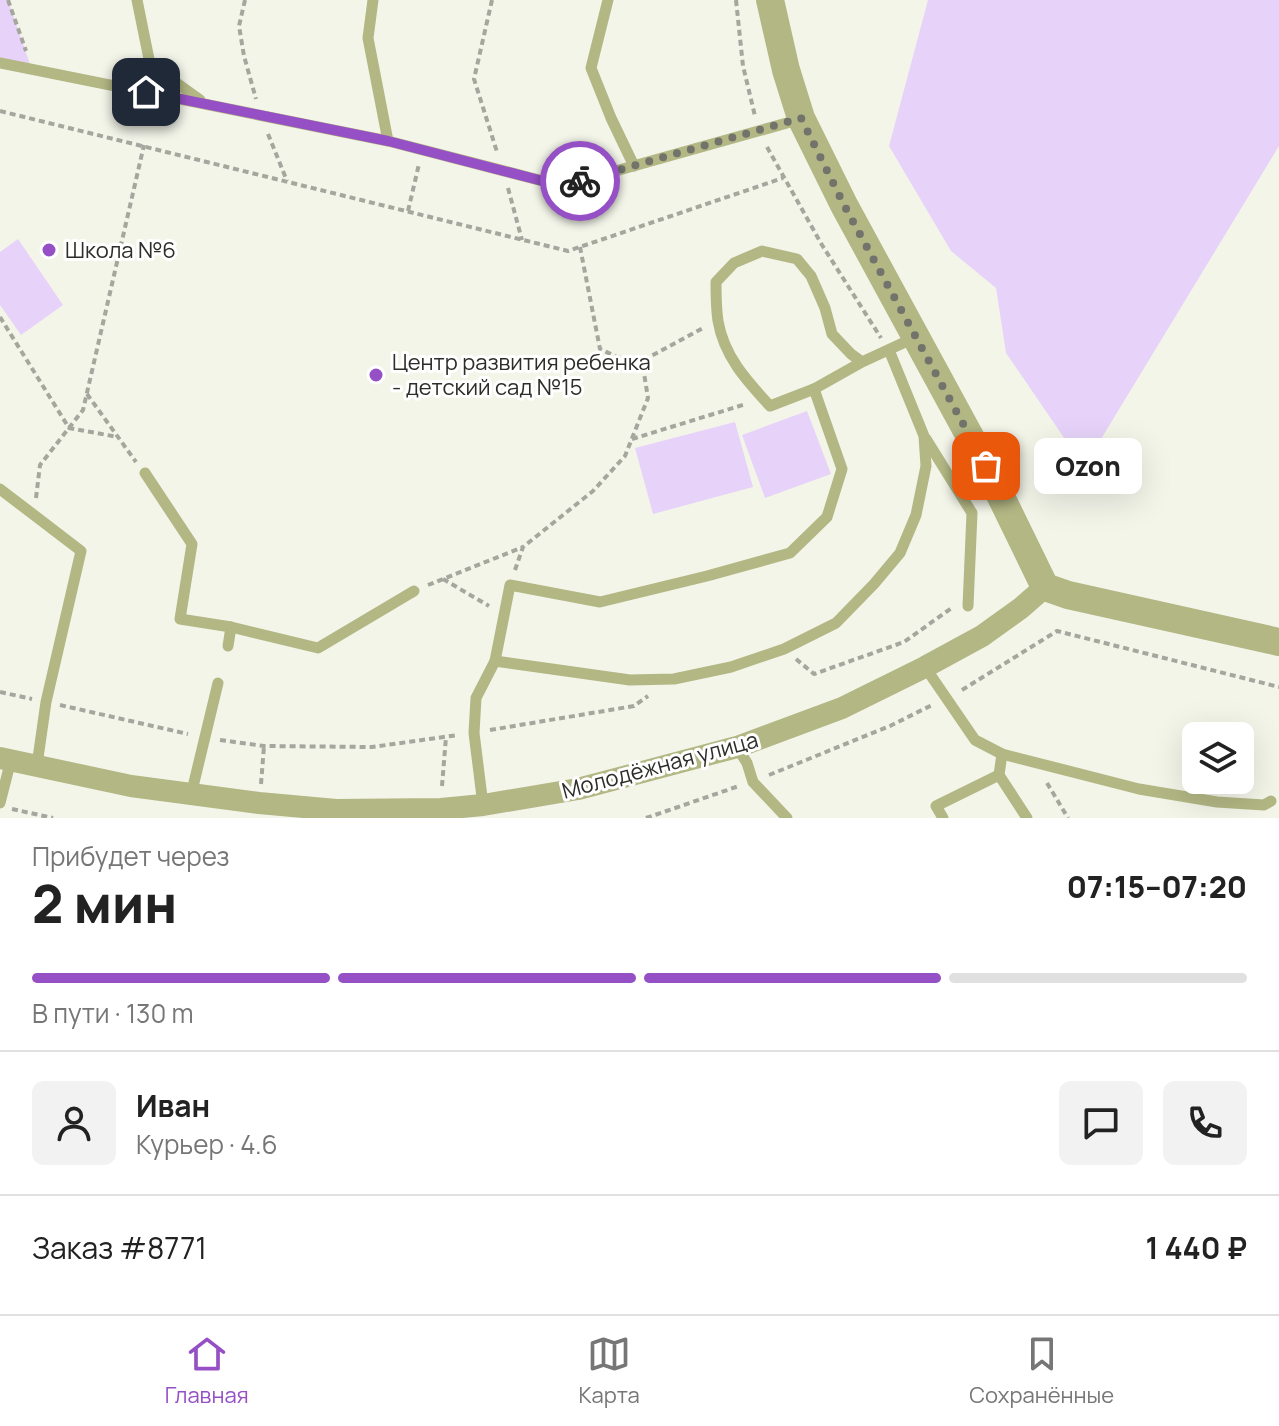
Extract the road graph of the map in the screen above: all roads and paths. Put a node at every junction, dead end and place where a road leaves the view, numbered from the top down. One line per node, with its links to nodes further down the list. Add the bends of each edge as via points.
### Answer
1 (8, 0): 10 (path)
2 (137, 0): 11 (lane, via 150,64)
3 (245, 0): 13 (path, via 239,26)
4 (373, 0): 16 (lane, via 368,38)
5 (492, 0): 20 (path, via 474,79)
6 (608, 0): 19 (lane, via 591,68)
7 (736, 0): 15 (path, via 743,66)
8 (770, 0): 14 (street)
9 (0, 63): 10 (lane)
10 (32, 70): 11 (lane)
11 (204, 103): 13 (lane)
12 (0, 111): 17 (path)
13 (261, 115): 16 (lane); 22 (path)
14 (801, 118): 15 (lane); 28 (street)
15 (758, 131): 19 (lane); 21 (path)
16 (388, 141): 18 (lane)
17 (144, 145): 22 (path); 33 (path)
18 (423, 150): 20 (lane); 23 (path)
19 (634, 166): 20 (lane, via 562,186)
20 (503, 171): 24 (path)
21 (783, 178): 25 (path); 29 (path)
22 (287, 181): 23 (path)
23 (408, 211): 24 (path)
24 (522, 240): 25 (path, via 568,251)
25 (580, 247): 30 (path, via 600,349)
26 (0, 317): 35 (path)
27 (718, 320): 30 (path); 31 (lane, via 716,282 734,263 762,251 797,259 816,286 832,334); 34 (lane, via 725,349)
28 (916, 337): 29 (lane); 45 (street)
29 (889, 350): 31 (lane); 36 (lane)
30 (642, 361): 38 (path, via 648,398)
31 (862, 362): 32 (lane)
32 (814, 389): 34 (lane, via 770,406); 44 (lane, via 842,469 827,517 790,553 600,602)
33 (86, 393): 35 (path, via 83,410); 37 (path)
34 (763, 398): 38 (path)
35 (69, 428): 37 (path); 41 (path, via 40,465)
36 (924, 436): 47 (lane, via 972,513); 52 (lane, via 921,491 900,553 836,623)
37 (118, 437): 39 (path)
38 (632, 439): 42 (path, via 625,456 593,491)
39 (145, 473): 49 (lane, via 192,544 180,619)
40 (0, 489): 41 (lane)
41 (33, 514): 60 (lane, via 81,551)
42 (523, 547): 43 (path); 44 (path)
43 (443, 579): 46 (path); 48 (path)
44 (510, 585): 48 (lane)
45 (1045, 587): 50 (street); 54 (street, Молодёжная улица, via 982,636)
46 (414, 591): 49 (lane, via 318,648)
47 (968, 601): 52 (path, via 904,642 814,674)
48 (504, 615): 53 (lane)
49 (231, 627): 51 (lane)
50 (1278, 636)
51 (228, 646)
52 (784, 649): 55 (lane)
53 (495, 661): 55 (lane, via 630,680); 62 (lane, via 476,698)
54 (925, 667): 59 (lane); 66 (street, Молодёжная улица, via 842,708)
55 (674, 679): 62 (path, via 634,706)
56 (218, 683): 64 (lane)
57 (1279, 687): 61 (path, via 1057,631 959,691)
58 (0, 692): 60 (path)
59 (947, 698): 67 (lane, via 975,740); 72 (path)
60 (46, 702): 64 (path); 69 (lane)
61 (966, 702)
62 (474, 733): 63 (path); 76 (lane)
63 (446, 737): 65 (path, via 372,747); 77 (path)
64 (205, 738): 65 (path); 73 (lane)
65 (264, 746): 71 (path)
66 (737, 747): 72 (lane); 76 (street, Молодёжная улица, via 578,789)
67 (1002, 754): 70 (lane); 74 (lane, via 1139,789 1217,802)
68 (5, 759): 69 (street, Молодёжная улица); 75 (lane)
69 (37, 765): 73 (street, Молодёжная улица)
70 (999, 775): 81 (lane, via 936,806); 82 (lane)
71 (261, 781)
72 (753, 782): 79 (path); 80 (lane)
73 (191, 795): 77 (street, Молодёжная улица, via 336,810)
74 (1271, 801)
75 (0, 804): 78 (path)
76 (483, 805): 77 (street, Молодёжная улица)
77 (448, 811)
78 (53, 818)
79 (646, 818)
80 (787, 818)
81 (943, 818)
82 (1027, 818)

